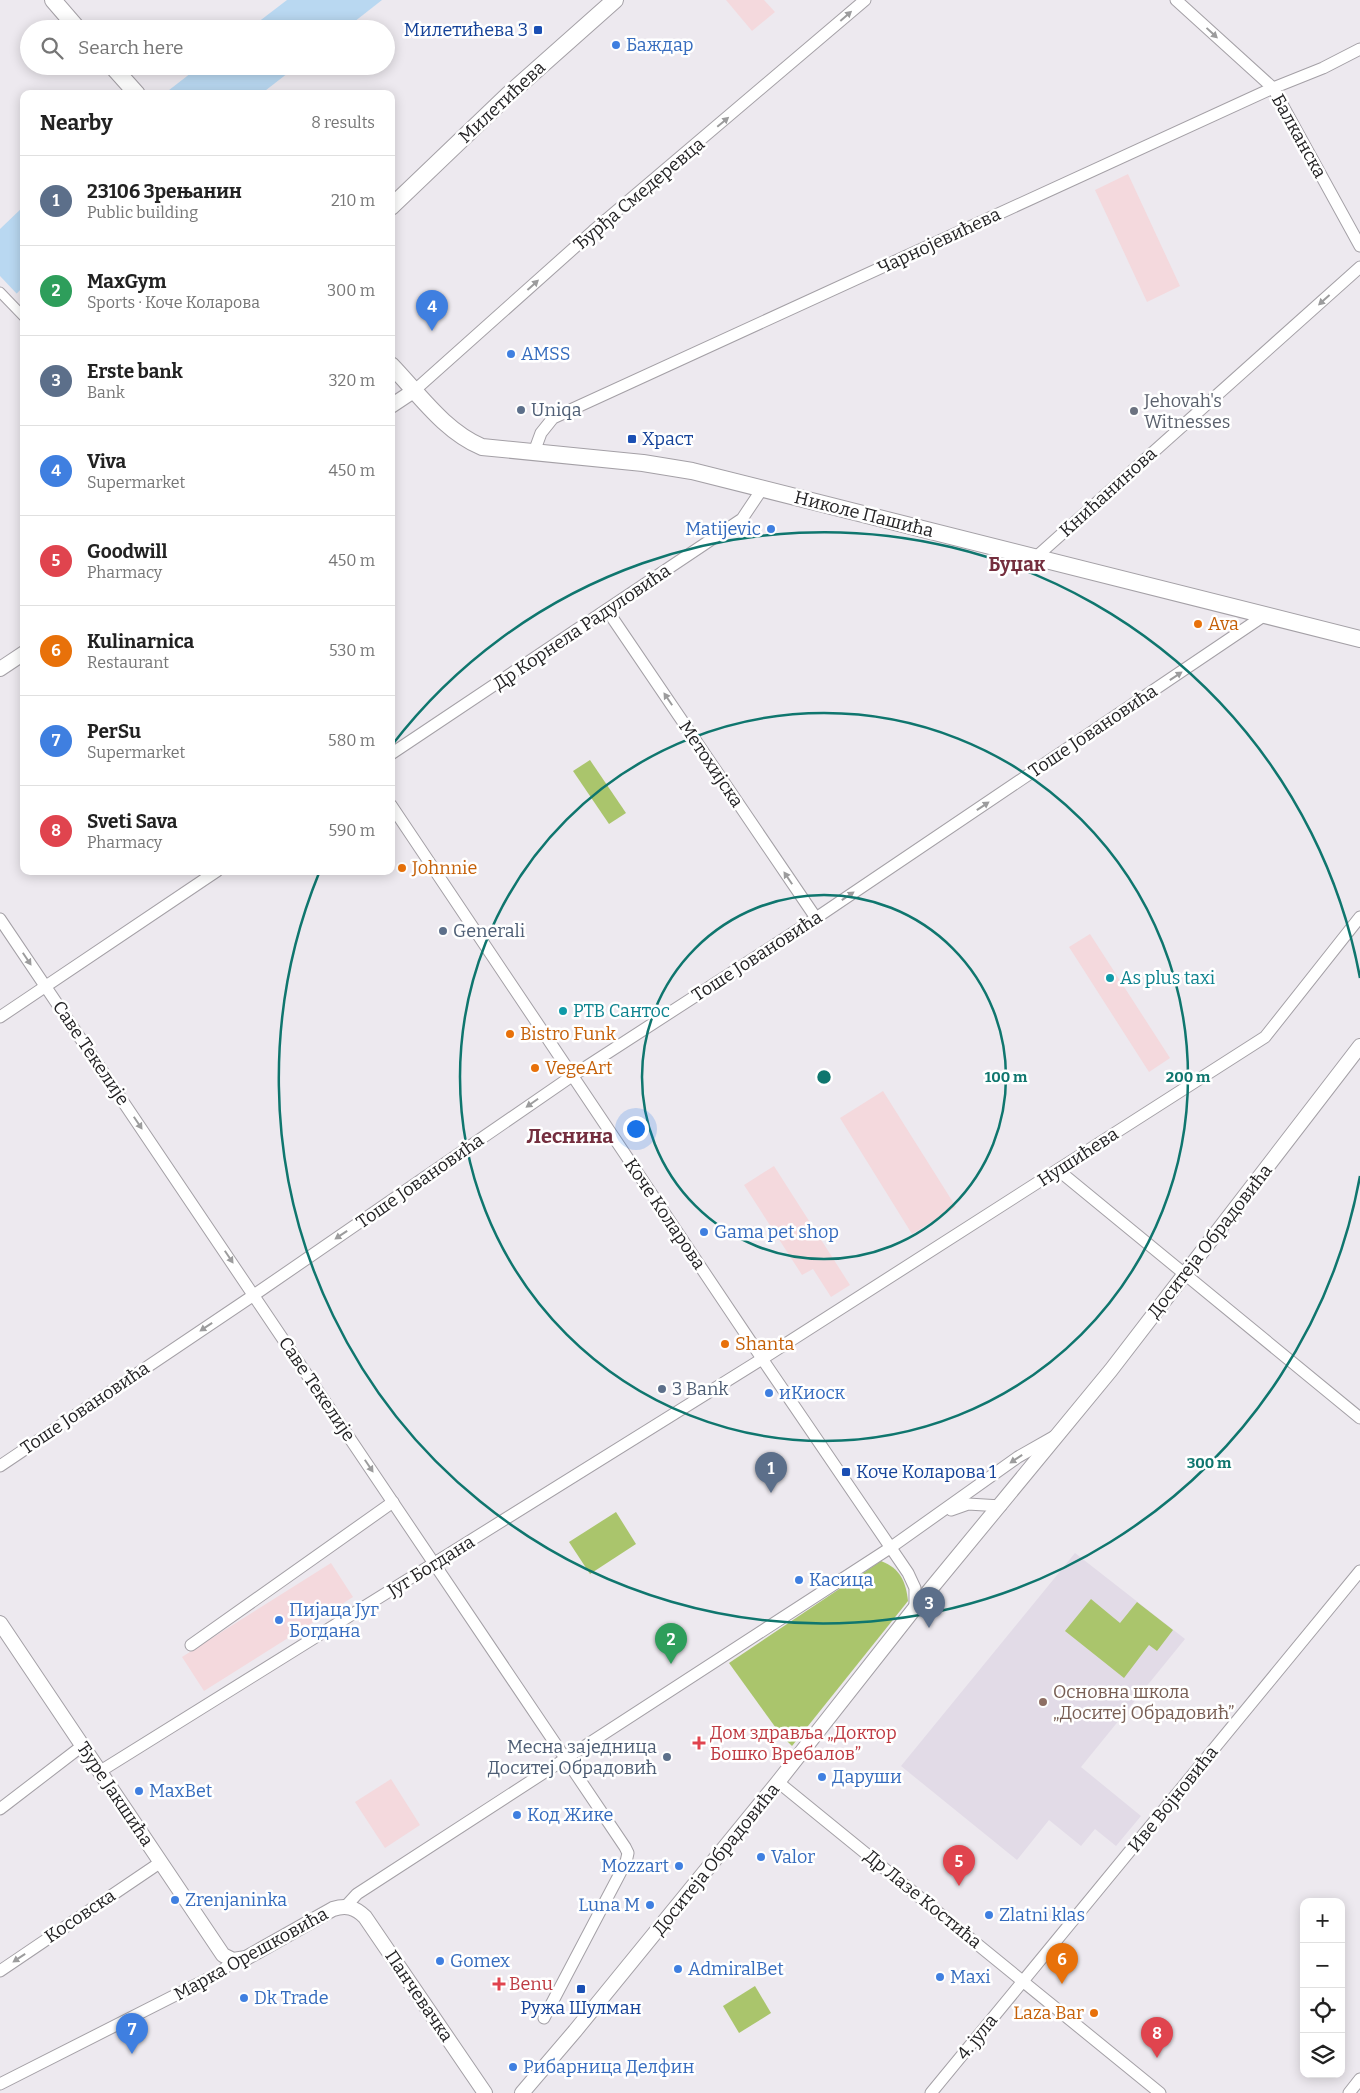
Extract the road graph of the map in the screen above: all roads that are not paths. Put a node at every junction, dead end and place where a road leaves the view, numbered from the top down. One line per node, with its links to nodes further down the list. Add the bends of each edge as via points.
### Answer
1 (53, 0): 5 (main road)
2 (615, 0): 10 (main road, Милетићева, via 508,95)
3 (865, 0): 16 (street, Ђурђа Смедеревца, one-way to 3, via 593,231)
4 (1176, 0): 8 (street, Балканска, one-way to 8)
5 (70, 20)
6 (1360, 49): 8 (street, Чарнојевићева)
7 (120, 75): 9 (main road)
8 (1273, 88): 11 (street, Балканска); 18 (street, Чарнојевићева, via 553,418 541,433)
9 (133, 90)
10 (395, 203)
11 (1360, 246)
12 (1360, 267): 20 (street, Книћанинова, one-way to 20)
13 (0, 292): 14 (street)
14 (20, 313)
15 (395, 369): 16 (main road, Николе Пашића)
16 (415, 390): 17 (street); 18 (main road, Николе Пашића, via 447,425 471,442 482,447)
17 (395, 403)
18 (534, 452): 19 (main road, Николе Пашића, via 643,463)
19 (762, 488): 20 (main road, Николе Пашића); 21 (street, Др Корнела Радуловића, via 742,519)
20 (1036, 558): 22 (main road, Николе Пашића)
21 (607, 610): 26 (street, Др Корнела Радуловића); 30 (street, Метохијска, one-way to 21)
22 (1265, 616): 23 (main road, Николе Пашића); 30 (street, Тоше Јовановића, one-way to 22)
23 (1360, 639)
24 (20, 656): 25 (street)
25 (0, 669)
26 (395, 751)
27 (395, 811): 35 (street, Коче Коларова)
28 (211, 875): 32 (street)
29 (1360, 917): 36 (street, Нушићева, via 1265,1037)
30 (816, 918): 35 (street, Тоше Јовановића)
31 (0, 919): 32 (street, Саве Текелије, one-way to 32)
32 (46, 986): 33 (street); 38 (street, Саве Текелије, one-way to 38)
33 (0, 1017)
34 (1360, 1046): 37 (street, Доситеја Обрадовића)
35 (572, 1076): 38 (street, Тоше Јовановића, one-way to 38); 39 (street, Коче Коларова)
36 (1058, 1170): 37 (street); 39 (street, Нушићева)
37 (1183, 1274): 40 (street); 41 (street, Доситеја Обрадовића)
38 (254, 1295): 42 (street, Тоше Јовановића, one-way to 42); 43 (street, Саве Текелије, one-way to 43)
39 (762, 1359): 46 (street, Коче Коларова); 47 (street, Југ Богдана)
40 (1360, 1418)
41 (1059, 1435): 44 (street, Доситеја Обрадовића); 45 (street, Доситеја Обрадовића, one-way to 45, via 1018,1457)
42 (0, 1466)
43 (393, 1502): 47 (street, Саве Текелије); 51 (street)
44 (1001, 1506): 45 (street, via 968,1504); 49 (street, Доситеја Обрадовића)
45 (940, 1514): 46 (street)
46 (890, 1548): 49 (street, Коче Коларова, via 912,1580); 53 (street)
47 (434, 1563): 53 (street, Саве Текелије); 54 (street, Југ Богдана)
48 (1360, 1570): 61 (street, Иве Војновића)
49 (915, 1608): 55 (street, Доситеја Обрадовића)
50 (0, 1623): 52 (street, Ђуре Јакшића)
51 (191, 1645)
52 (82, 1746): 54 (street, Ђуре Јакшића); 56 (street)
53 (566, 1758): 58 (street, Марка Орешковића, via 357,1894); 62 (street, Саве Текелије, via 628,1853)
54 (99, 1772): 57 (street, Ђуре Јакшића)
55 (778, 1782): 61 (street, Др Лазе Костића); 66 (street, Доситеја Обрадовића)
56 (0, 1809)
57 (161, 1862): 59 (street, Ђуре Јакшића, via 223,1955); 60 (street, Косовска, one-way to 60)
58 (346, 1906): 59 (street, Марка Орешковића, via 327,1912 246,1958); 65 (street, Панчевачка, via 365,1917)
59 (233, 1960): 64 (street, Марка Орешковића, via 221,1972)
60 (0, 1970)
61 (1024, 1982): 67 (street, 4. јула); 68 (street, Др Лазе Костића)
62 (544, 2018)
63 (1360, 2079): 69 (street)
64 (0, 2083)
65 (485, 2093)
66 (522, 2093)
67 (931, 2093)
68 (1160, 2093)
69 (1349, 2093)

